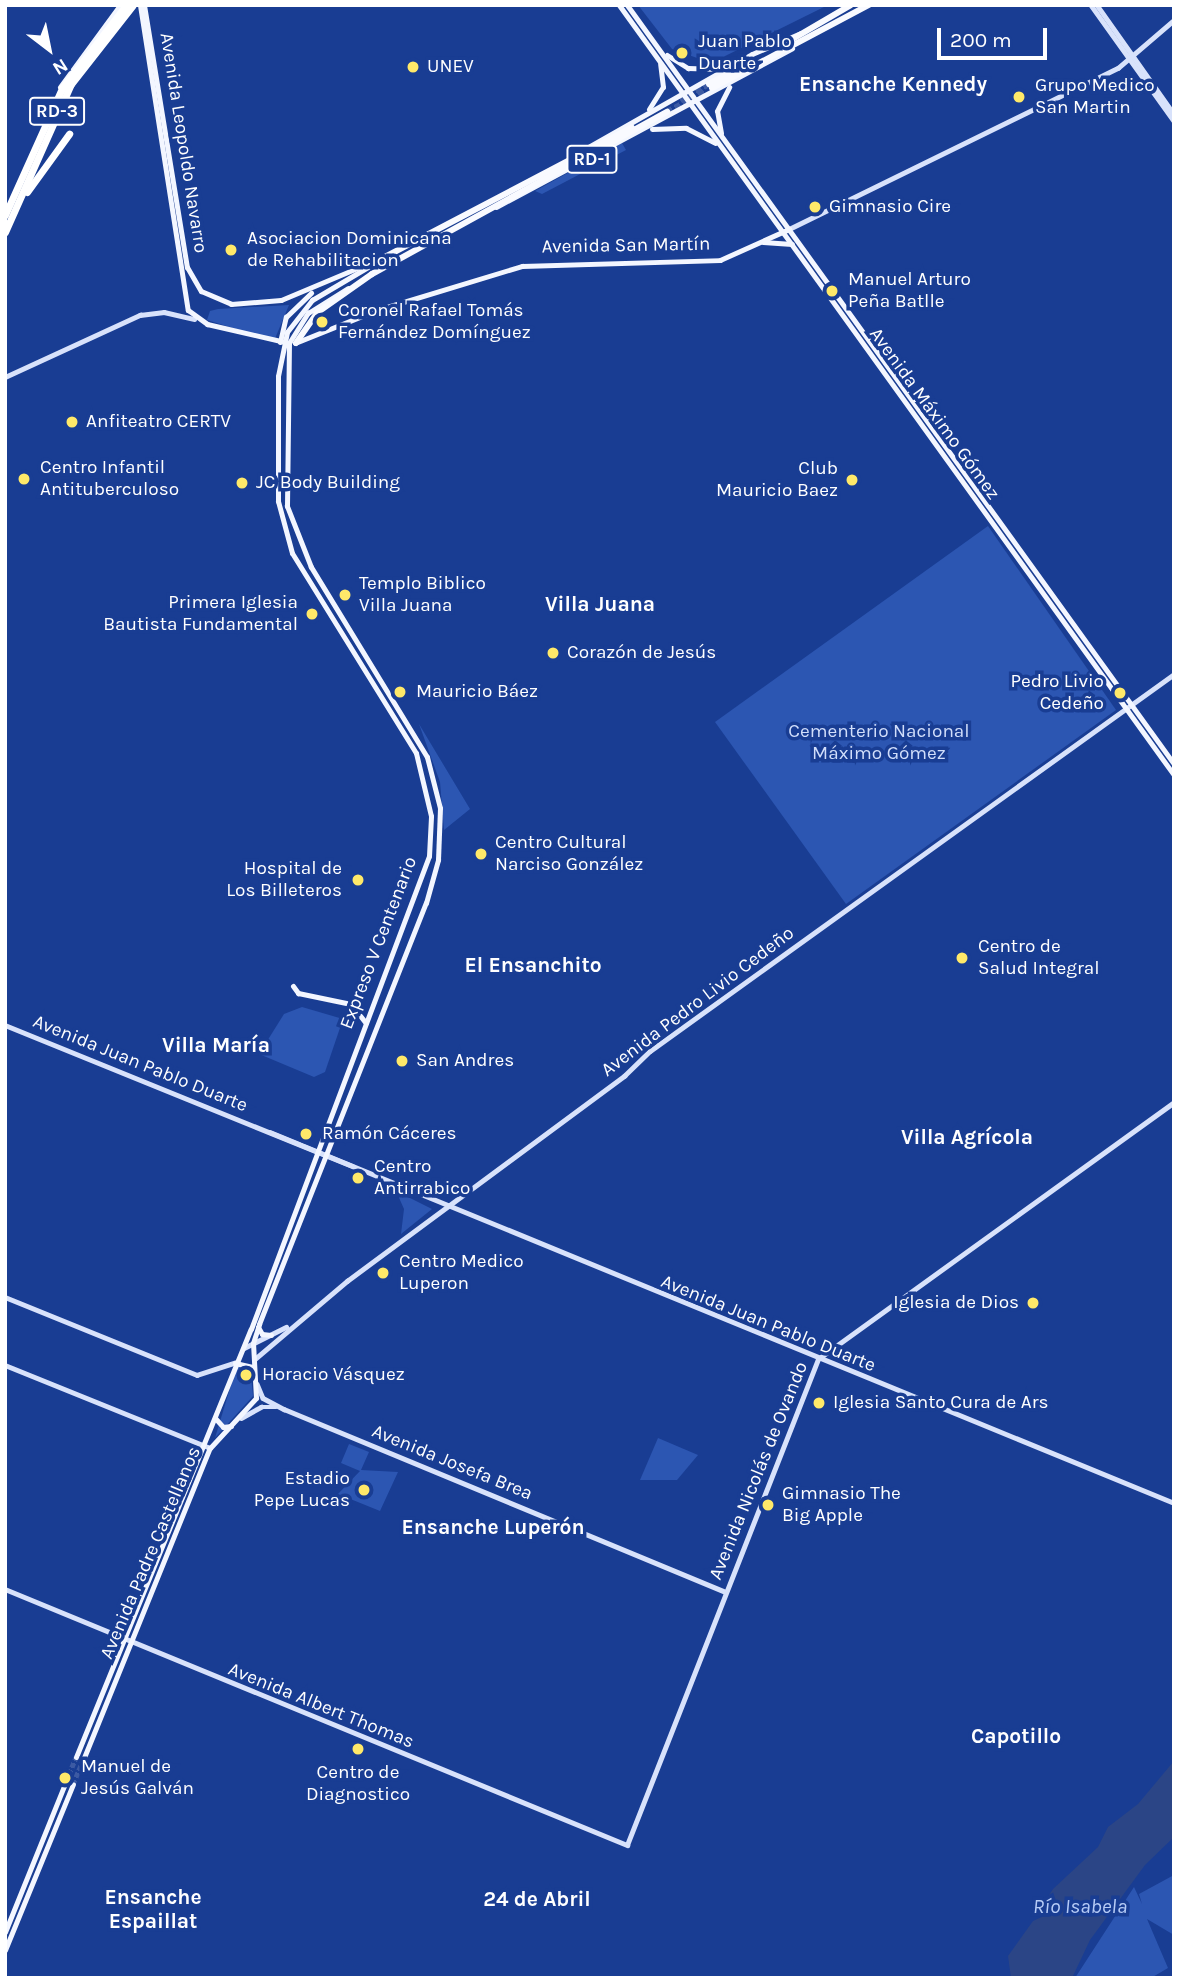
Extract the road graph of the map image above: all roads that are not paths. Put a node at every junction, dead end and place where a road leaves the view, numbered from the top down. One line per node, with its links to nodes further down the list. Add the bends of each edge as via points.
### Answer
1 (120, 5): 16 (main road, RD-3)
2 (126, 5): 27 (highway, RD-3, via 62,88)
3 (139, 5): 29 (highway, RD-3, via 71,84); 33 (main road, RD-3, via 77,80); 38 (main road, Avenida Leopoldo Navarro, via 187,267 201,291 231,304 281,300); 39 (main road, Avenida Leopoldo Navarro, via 183,281)
4 (619, 5): 13 (main road, Avenida Máximo Gómez)
5 (628, 5): 13 (main road, Avenida Máximo Gómez)
6 (851, 5): 11 (highway, RD-1)
7 (869, 5): 12 (highway, RD-1)
8 (1091, 5): 14 (main road)
9 (1097, 5): 14 (main road)
10 (1174, 20): 14 (main road, Avenida San Martín)
11 (801, 33): 12 (highway, RD-1, via 711,86); 15 (main road, RD-1)
12 (794, 46): 17 (main road, RD-1)
13 (659, 53): 15 (main road, via 696,69); 18 (main road, Avenida Máximo Gómez); 21 (main road, via 663,87 655,104)
14 (1132, 59): 20 (main road); 22 (main road); 31 (main road, Avenida San Martín)
15 (729, 66): 18 (main road, RD-1)
16 (65, 77): 27 (highway, via 47,109); 30 (main road, RD-3)
17 (740, 78): 19 (main road, RD-1); 25 (main road, via 724,93 717,111)
18 (685, 91): 19 (main road, Avenida Máximo Gómez); 21 (main road, RD-1)
19 (694, 104): 23 (main road, RD-1); 25 (main road, Avenida Máximo Gómez)
20 (1174, 114)
21 (635, 120): 26 (main road, RD-1)
22 (1174, 121)
23 (642, 132): 25 (main road, via 686,128); 28 (main road, RD-1)
24 (69, 134): 29 (highway)
25 (723, 145): 31 (main road, Avenida Máximo Gómez)
26 (573, 156): 28 (highway, RD-1, via 666,110); 36 (highway, RD-1)
27 (18, 187): 30 (highway, RD-3)
28 (493, 208): 37 (highway, RD-1)
29 (15, 210): 32 (highway, RD-3)
30 (5, 213)
31 (786, 231): 34 (main road, Avenida San Martín); 35 (main road, Avenida Máximo Gómez); 44 (main road, Avenida Máximo Gómez)
32 (5, 232)
33 (5, 239)
34 (763, 242): 35 (main road); 41 (main road, Avenida San Martín, via 720,260 522,266 377,310)
35 (792, 244): 44 (main road, Avenida Máximo Gómez)
36 (383, 258): 38 (main road); 48 (main road, Expreso V Centenario / RD-1, via 306,305 286,332 279,363 278,501 292,553 416,753 431,816 424,879)
37 (372, 274): 41 (highway, via 318,312); 51 (main road, Expreso V Centenario / RD-1, via 308,313 289,343 285,418 288,506 312,567 427,757 438,795 440,833 426,903)
38 (319, 287): 40 (main road, via 292,308 279,331)
39 (194, 319): 40 (main road, Avenida San Martín); 42 (main road, Avenida San Martín, via 164,312 140,315)
40 (280, 342): 41 (main road, Avenida San Martín)
41 (296, 343)
42 (5, 377)
43 (1174, 674): 44 (main road, Avenida Pedro Livio Cedeño)
44 (1128, 706): 45 (main road, Avenida Máximo Gómez); 46 (main road, Avenida Máximo Gómez); 53 (main road, Avenida Pedro Livio Cedeño, via 650,1051 624,1076)
45 (1174, 764)
46 (1174, 775)
47 (293, 986): 48 (main road, via 298,993 351,1004)
48 (366, 1023): 50 (main road, Expreso V Centenario)
49 (5, 1025): 53 (main road, Avenida Juan Pablo Duarte)
50 (340, 1087): 54 (main road, Avenida Padre Castellanos)
51 (347, 1091): 54 (main road, Avenida Padre Castellanos)
52 (1174, 1102): 61 (main road, Avenida Nicolás de Ovando)
53 (446, 1206): 57 (main road, Avenida Pedro Livio Cedeño); 61 (main road, Avenida Juan Pablo Duarte)
54 (293, 1219): 56 (main road, Avenida Padre Castellanos); 60 (main road, Avenida Padre Castellanos)
55 (5, 1297): 62 (main road, via 197,1375)
56 (259, 1324): 58 (main road, via 262,1334); 59 (main road, Avenida Padre Castellanos)
57 (293, 1324): 58 (main road); 64 (main road, Avenida Pedro Livio Cedeño, via 258,1353)
58 (271, 1335): 59 (main road)
59 (253, 1343): 60 (main road); 64 (main road, Avenida Padre Castellanos)
60 (244, 1348): 62 (main road, Avenida Padre Castellanos)
61 (818, 1359): 72 (main road, Avenida Juan Pablo Duarte); 74 (main road, Avenida Nicolás de Ovando)
62 (235, 1363): 64 (main road); 67 (main road, Avenida Padre Castellanos)
63 (5, 1365): 70 (main road)
64 (253, 1367): 65 (main road, Avenida Padre Castellanos)
65 (257, 1384): 66 (main road, Avenida Josefa Brea, via 263,1398); 68 (main road, Avenida Padre Castellanos, via 256,1398)
66 (284, 1409): 68 (main road, Avenida Josefa Brea, via 261,1407); 74 (main road, Avenida Josefa Brea)
67 (215, 1418): 69 (main road, via 223,1427); 70 (main road, Avenida Padre Castellanos)
68 (242, 1418): 69 (main road, Avenida Padre Castellanos)
69 (235, 1424): 71 (main road, Avenida Padre Castellanos)
70 (202, 1446): 71 (main road); 75 (main road, Avenida Padre Castellanos)
71 (210, 1448): 76 (main road, Avenida Padre Castellanos)
72 (1174, 1503)
73 (5, 1589): 75 (main road, Avenida Albert Thomas)
74 (726, 1592): 77 (main road, Avenida Nicolás de Ovando)
75 (123, 1641): 76 (main road, Avenida Albert Thomas); 76 (main road, Avenida Padre Castellanos, via 80,1759)
76 (130, 1644): 77 (main road, Avenida Albert Thomas)
77 (627, 1845)
78 (5, 1932): 79 (main road, via 70,1783)
79 (5, 1950)

